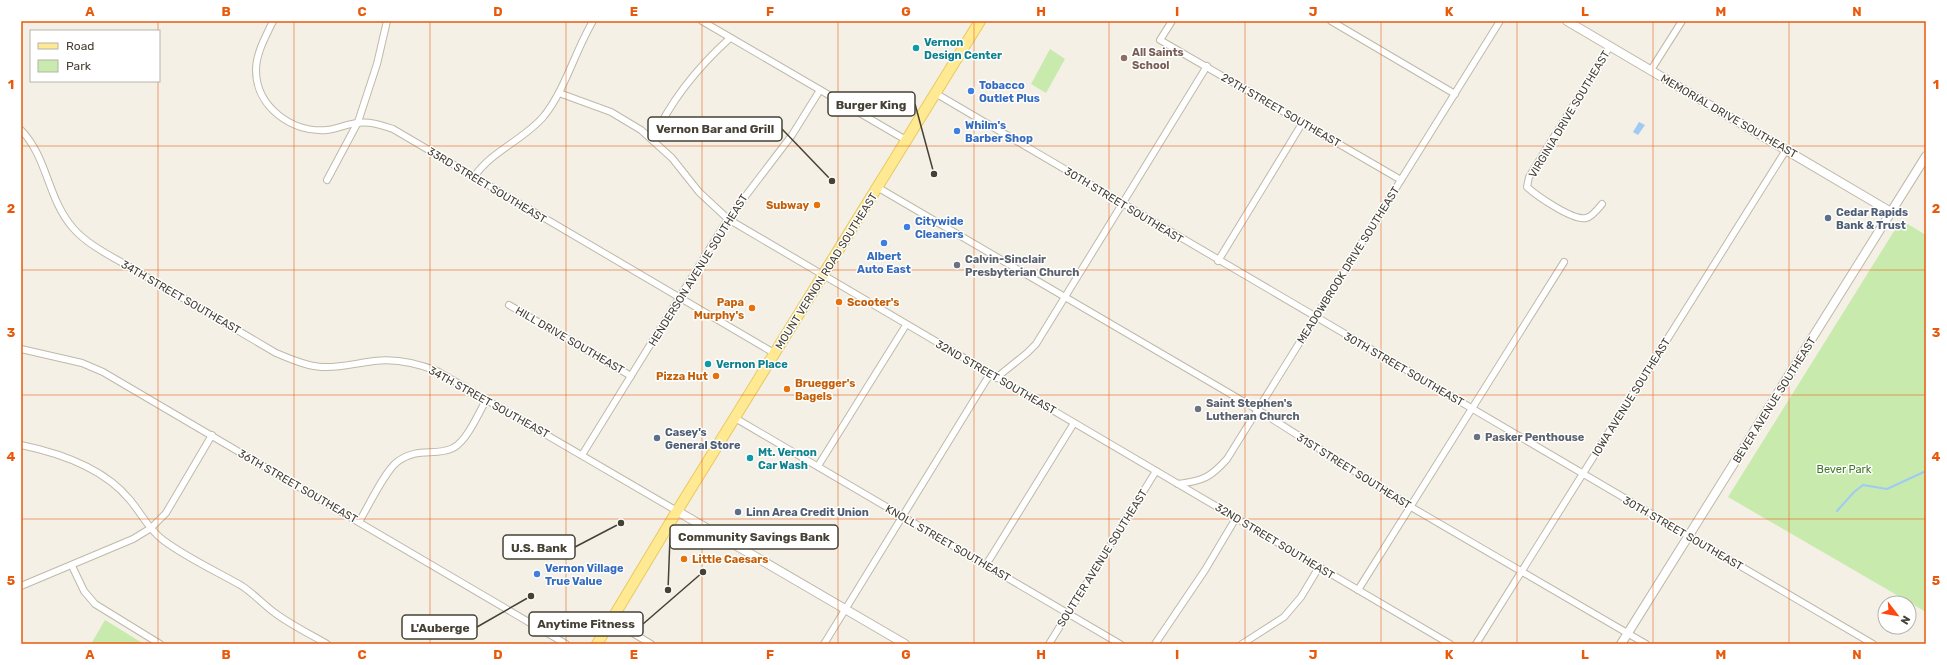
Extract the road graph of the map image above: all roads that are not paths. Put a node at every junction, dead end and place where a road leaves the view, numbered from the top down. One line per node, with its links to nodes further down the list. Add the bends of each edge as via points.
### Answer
1 (273, 21): 19 (street, 33RD STREET SOUTHEAST, via 260,49 256,70 258,88 268,106 282,118 301,127 327,130)
2 (387, 21): 19 (street)
3 (593, 21): 16 (street, via 582,39)
4 (702, 21): 11 (street)
5 (980, 21): 17 (main road, MOUNT VERNON ROAD SOUTHEAST)
6 (1172, 21): 13 (street, 29TH STREET SOUTHEAST, via 1160,40)
7 (1331, 21): 18 (street)
8 (1500, 21): 18 (street, MEADOWBROOK DRIVE SOUTHEAST)
9 (1567, 21): 12 (street, MEMORIAL DRIVE SOUTHEAST)
10 (1682, 21): 14 (street)
11 (730, 38): 15 (street); 22 (street, via 693,74 668,111)
12 (1610, 46): 14 (street, MEMORIAL DRIVE SOUTHEAST); 32 (street, VIRGINIA DRIVE SOUTHEAST, via 1529,177 1527,187 1534,194 1577,218 1587,218)
13 (1207, 66): 20 (street, 29TH STREET SOUTHEAST); 31 (street)
14 (1651, 70): 24 (street, MEMORIAL DRIVE SOUTHEAST)
15 (820, 90): 23 (street); 34 (street, HENDERSON AVENUE SOUTHEAST, via 792,136)
16 (559, 93): 22 (street, 32ND STREET SOUTHEAST, via 611,112); 27 (street, via 545,115 528,132 482,165)
17 (935, 93): 23 (main road, MOUNT VERNON ROAD SOUTHEAST); 31 (street, 30TH STREET SOUTHEAST)
18 (1455, 94): 29 (street, MEADOWBROOK DRIVE SOUTHEAST)
19 (358, 122): 27 (street, 33RD STREET SOUTHEAST, via 374,123 393,129); 28 (street)
20 (1303, 122): 29 (street, 29TH STREET SOUTHEAST); 35 (street)
21 (21, 130): 48 (street, 34TH STREET SOUTHEAST, via 32,142 41,159 53,196 74,230 108,254 276,353 300,363 323,367 397,360 417,363 437,371)
22 (653, 140): 34 (street, 32ND STREET SOUTHEAST, via 672,158 699,192)
23 (906, 140): 30 (main road, MOUNT VERNON ROAD SOUTHEAST)
24 (1786, 150): 33 (street, MEMORIAL DRIVE SOUTHEAST); 58 (street, IOWA AVENUE SOUTHEAST)
25 (1926, 156): 26 (street, BEVER AVENUE SOUTHEAST)
26 (1923, 167): 33 (street, BEVER AVENUE SOUTHEAST)
27 (474, 177): 39 (street, 33RD STREET SOUTHEAST)
28 (328, 180)
29 (1401, 180): 41 (street, MEADOWBROOK DRIVE SOUTHEAST)
30 (878, 187): 37 (main road, MOUNT VERNON ROAD SOUTHEAST); 38 (street, 31ST STREET SOUTHEAST)
31 (1122, 204): 35 (street, 30TH STREET SOUTHEAST); 38 (street)
32 (1602, 204)
33 (1891, 212): 66 (street, BEVER AVENUE SOUTHEAST)
34 (728, 219): 37 (street, 32ND STREET SOUTHEAST); 39 (street, HENDERSON AVENUE SOUTHEAST)
35 (1218, 261): 41 (street, 30TH STREET SOUTHEAST)
36 (1564, 262): 49 (street)
37 (823, 275): 42 (street, 32ND STREET SOUTHEAST); 44 (main road, MOUNT VERNON ROAD SOUTHEAST)
38 (1064, 297): 47 (street, via 1036,344); 50 (street, 31ST STREET SOUTHEAST)
39 (680, 298): 44 (street, 33RD STREET SOUTHEAST); 46 (street, HENDERSON AVENUE SOUTHEAST)
40 (509, 305): 46 (street, HILL DRIVE SOUTHEAST)
41 (1314, 317): 49 (street, 30TH STREET SOUTHEAST); 50 (street, MEADOWBROOK DRIVE SOUTHEAST)
42 (906, 325): 45 (street, 32ND STREET SOUTHEAST); 56 (street)
43 (21, 349): 53 (street, 36TH STREET SOUTHEAST, via 76,361 103,372)
44 (774, 354): 51 (main road, MOUNT VERNON ROAD SOUTHEAST)
45 (990, 374): 47 (street, 32ND STREET SOUTHEAST); 62 (street)
46 (631, 376): 55 (street, HENDERSON AVENUE SOUTHEAST)
47 (996, 378): 52 (street, 32ND STREET SOUTHEAST)
48 (486, 400): 55 (street, 34TH STREET SOUTHEAST); 64 (street, via 462,440 453,448 421,451 396,463)
49 (1473, 409): 58 (street, 30TH STREET SOUTHEAST); 60 (street)
50 (1258, 410): 59 (street, MEADOWBROOK DRIVE SOUTHEAST, via 1227,459 1213,474 1198,482); 60 (street, 31ST STREET SOUTHEAST)
51 (735, 418): 56 (street, KNOLL STREET SOUTHEAST); 61 (main road, MOUNT VERNON ROAD SOUTHEAST)
52 (1074, 423): 57 (street, 32ND STREET SOUTHEAST); 67 (street)
53 (212, 435): 64 (street, 36TH STREET SOUTHEAST); 65 (street, via 166,513)
54 (21, 445): 65 (street, via 57,454 90,469 129,499)
55 (582, 455): 61 (street, 34TH STREET SOUTHEAST)
56 (818, 466): 62 (street, KNOLL STREET SOUTHEAST)
57 (1156, 471): 59 (street, 32ND STREET SOUTHEAST); 74 (street, SOUTTER AVENUE SOUTHEAST)
58 (1582, 474): 66 (street, 30TH STREET SOUTHEAST); 70 (street, IOWA AVENUE SOUTHEAST)
59 (1178, 484): 63 (street, 32ND STREET SOUTHEAST)
60 (1411, 507): 70 (street, 31ST STREET SOUTHEAST); 72 (street)
61 (677, 511): 73 (street, 34TH STREET SOUTHEAST); 75 (main road, MOUNT VERNON ROAD SOUTHEAST)
62 (902, 517): 67 (street, KNOLL STREET SOUTHEAST); 73 (street)
63 (1236, 518): 69 (street, 32ND STREET SOUTHEAST); 86 (street, via 1205,570)
64 (360, 522): 79 (street, 36TH STREET SOUTHEAST)
65 (151, 528): 68 (street, via 133,539); 78 (street, via 164,541 244,587 276,614)
66 (1689, 536): 76 (street, BEVER AVENUE SOUTHEAST); 92 (street, 30TH STREET SOUTHEAST)
67 (986, 565): 74 (street, KNOLL STREET SOUTHEAST)
68 (72, 566): 71 (street); 77 (street, via 84,591 95,604)
69 (1319, 567): 72 (street, 32ND STREET SOUTHEAST); 87 (street, via 1301,597 1284,617)
70 (1521, 572): 76 (street, 31ST STREET SOUTHEAST); 89 (street, IOWA AVENUE SOUTHEAST)
71 (21, 586)
72 (1358, 590): 88 (street, 32ND STREET SOUTHEAST)
73 (845, 609): 82 (street); 83 (street, 34TH STREET SOUTHEAST)
74 (1068, 614): 84 (street, SOUTTER AVENUE SOUTHEAST); 85 (street, KNOLL STREET SOUTHEAST)
75 (611, 620): 80 (main road, MOUNT VERNON ROAD SOUTHEAST); 81 (street)
76 (1628, 633): 90 (street, BEVER AVENUE SOUTHEAST); 91 (street, 31ST STREET SOUTHEAST)
77 (160, 644)
78 (328, 644)
79 (566, 644)
80 (597, 644)
81 (651, 644)
82 (824, 644)
83 (905, 644)
84 (1049, 644)
85 (1120, 644)
86 (1155, 644)
87 (1242, 644)
88 (1450, 644)
89 (1476, 644)
90 (1621, 644)
91 (1646, 644)
92 (1873, 644)

